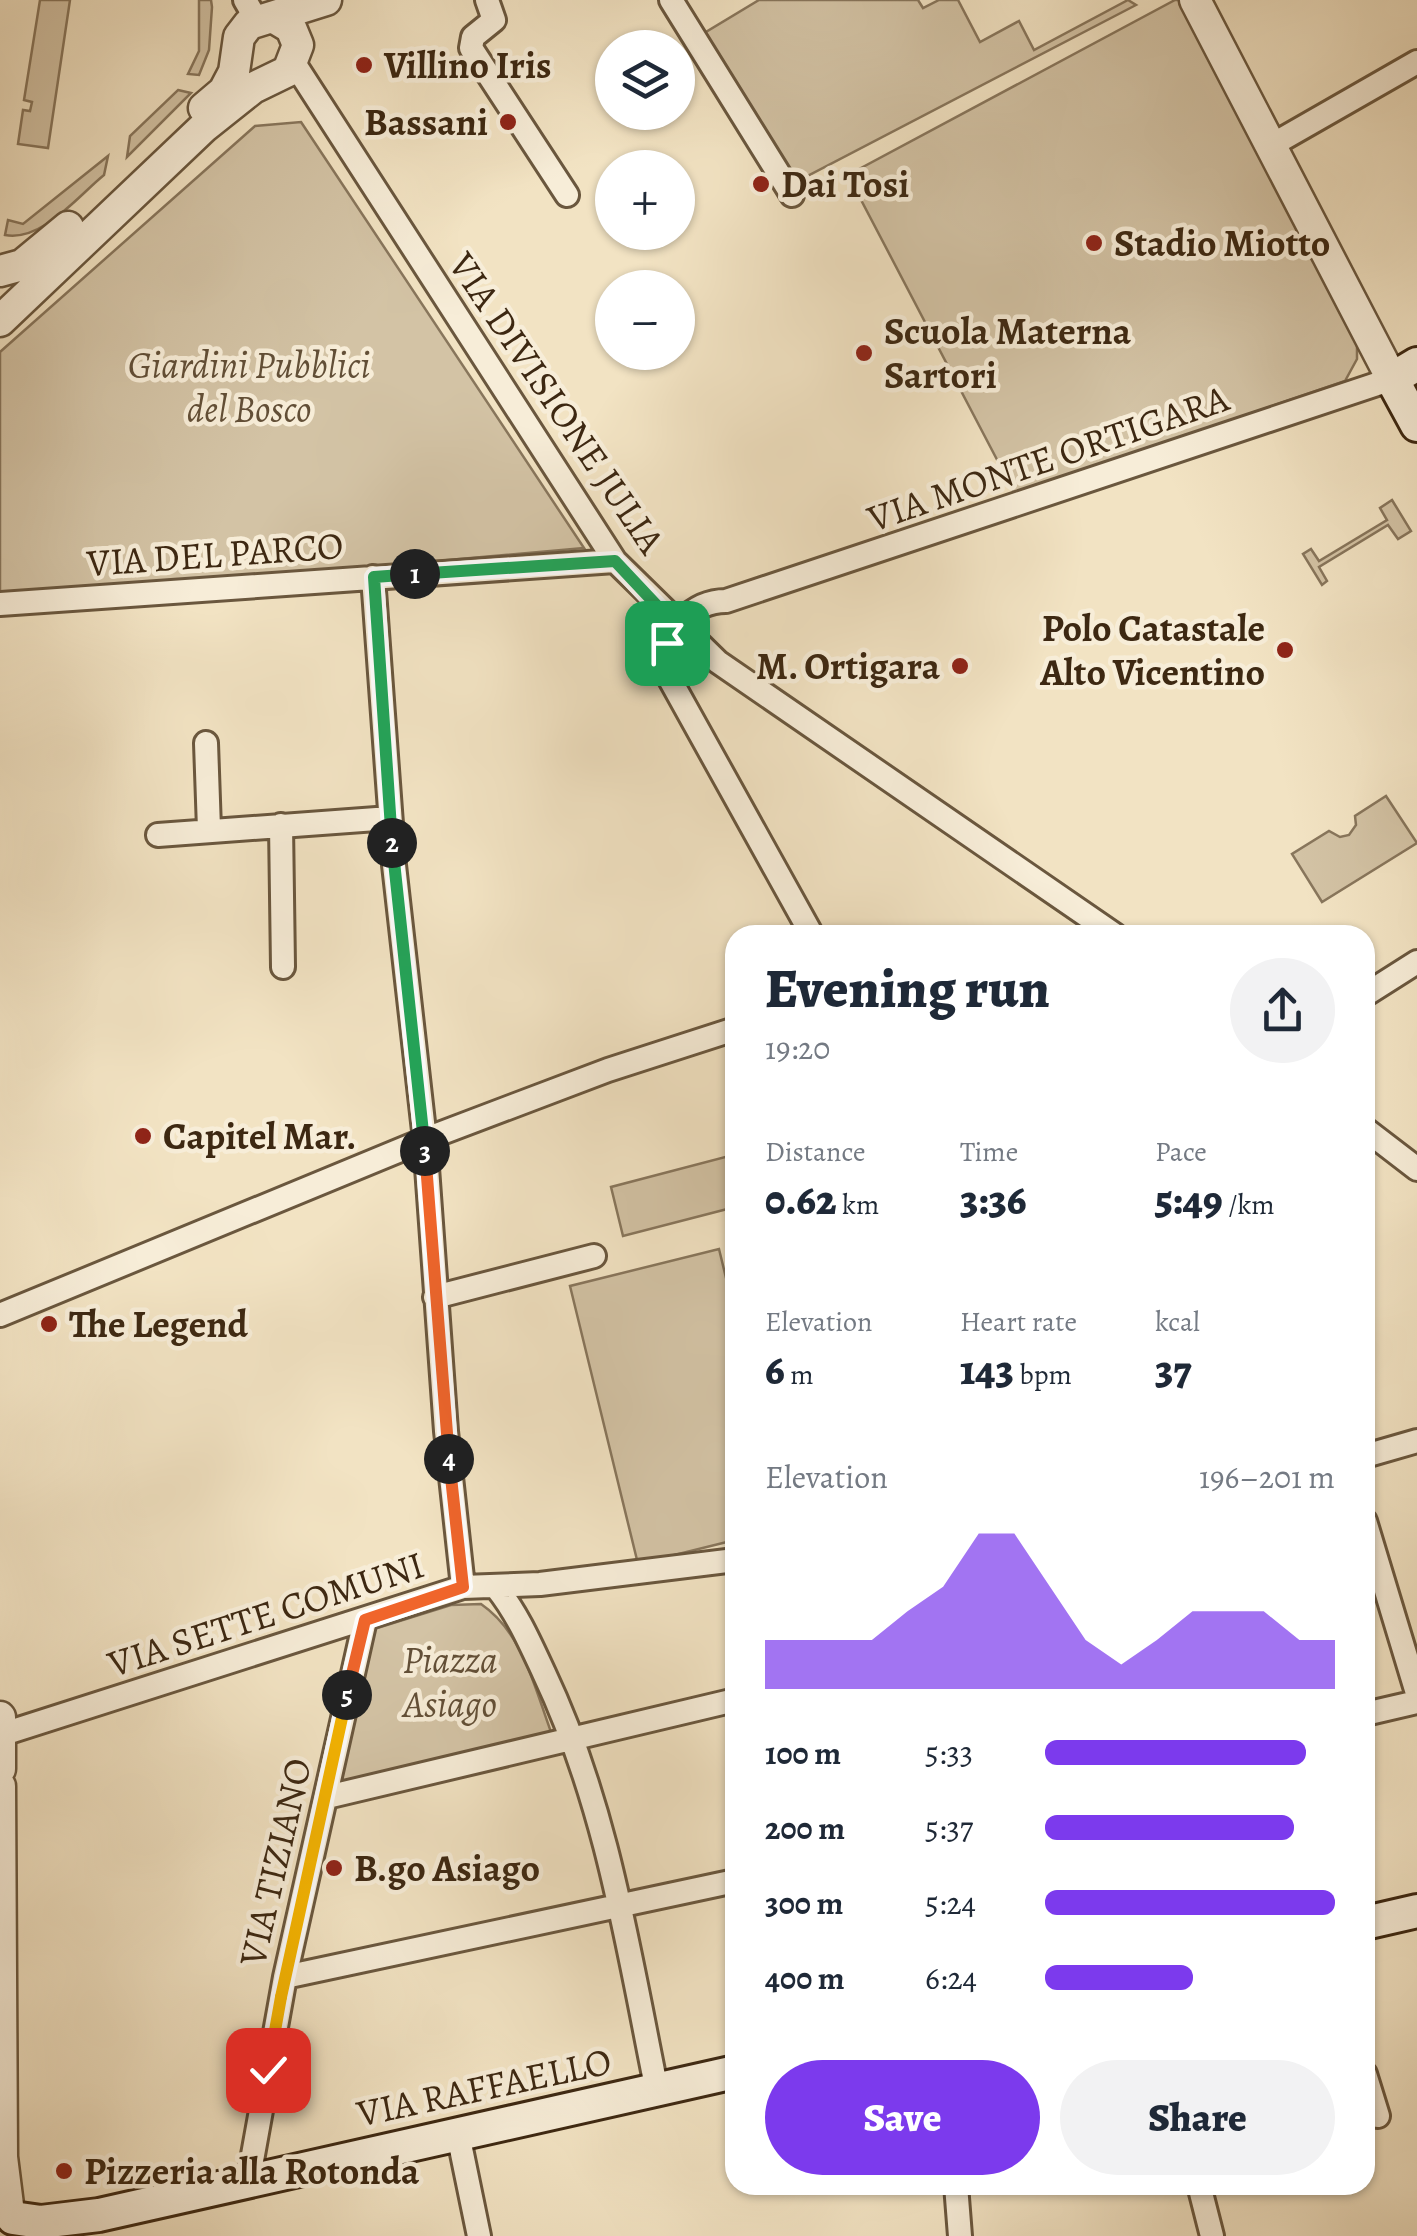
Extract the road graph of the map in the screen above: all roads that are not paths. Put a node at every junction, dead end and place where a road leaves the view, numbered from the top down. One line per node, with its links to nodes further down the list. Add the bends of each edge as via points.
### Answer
1 (326, 0): 6 (street)
2 (346, 0): 8 (street)
3 (487, 0): 11 (street, via 494,20 471,48)
4 (671, 0): 12 (street)
5 (1195, 0): 10 (street)
6 (259, 13): 7 (street, via 239,37); 8 (street, via 291,28)
7 (238, 54): 8 (street, via 246,70); 13 (street, via 224,91 43,250)
8 (287, 62): 14 (street, via 204,127); 17 (street, VIA DIVISIONE JULIA)
9 (1417, 62): 10 (street)
10 (1272, 146): 15 (street)
11 (567, 195)
12 (792, 195)
13 (0, 270)
14 (3, 321)
15 (1404, 371): 16 (main road); 20 (street, VIA MONTE ORTIGARA, via 888,550 700,605)
16 (1417, 424)
17 (615, 561): 18 (street, VIA DEL PARCO); 20 (street, VIA DIVISIONE JULIA)
18 (374, 577): 19 (street, VIA DEL PARCO); 22 (street)
19 (0, 604)
20 (677, 627): 26 (street, via 662,665); 27 (street, VIA DIVISIONE JULIA, via 720,664)
21 (206, 742): 24 (street)
22 (390, 818): 23 (street); 33 (street)
23 (281, 825): 24 (street); 29 (street)
24 (208, 829): 25 (street)
25 (158, 835)
26 (806, 925)
27 (1100, 925)
28 (1417, 962): 30 (street)
29 (284, 967)
30 (1375, 989)
31 (725, 1031): 33 (street)
32 (1375, 1137): 34 (street)
33 (425, 1140): 36 (street); 37 (street)
34 (1417, 1170)
35 (594, 1256): 36 (street)
36 (435, 1296): 42 (street)
37 (0, 1315)
38 (1417, 1441): 39 (street)
39 (1375, 1453)
40 (1375, 1554): 45 (street)
41 (725, 1561): 43 (street, VIA SETTE COMUNI)
42 (463, 1587): 43 (street, VIA SETTE COMUNI); 44 (street, VIA SETTE COMUNI)
43 (496, 1587): 51 (street, via 514,1609)
44 (365, 1620): 50 (street, VIA SETTE COMUNI); 54 (street, VIA TIZIANO)
45 (1417, 1694)
46 (725, 1702): 51 (street)
47 (1417, 1702): 48 (street)
48 (1375, 1712)
49 (0, 1717): 50 (street)
50 (0, 1735): 52 (street)
51 (575, 1739): 54 (street); 56 (street)
52 (0, 1768)
53 (0, 1786): 65 (street)
54 (327, 1796): 59 (street, VIA TIZIANO)
55 (725, 1882): 56 (street)
56 (622, 1906): 59 (street); 61 (street)
57 (1417, 1912): 58 (main road)
58 (1375, 1922)
59 (284, 1977): 66 (street, VIA TIZIANO, via 252,2164)
60 (725, 2074): 61 (main road, VIA RAFFAELLO)
61 (657, 2091): 64 (main road, VIA RAFFAELLO)
62 (1375, 2106): 63 (street)
63 (1378, 2116)
64 (458, 2134): 66 (main road, VIA RAFFAELLO); 71 (street)
65 (1, 2159): 69 (street)
66 (255, 2179): 69 (main road, VIA RAFFAELLO, via 74,2220)
67 (956, 2195): 70 (street)
68 (1202, 2195): 72 (street)
69 (15, 2222)
70 (957, 2235)
71 (480, 2236)
72 (1212, 2236)

